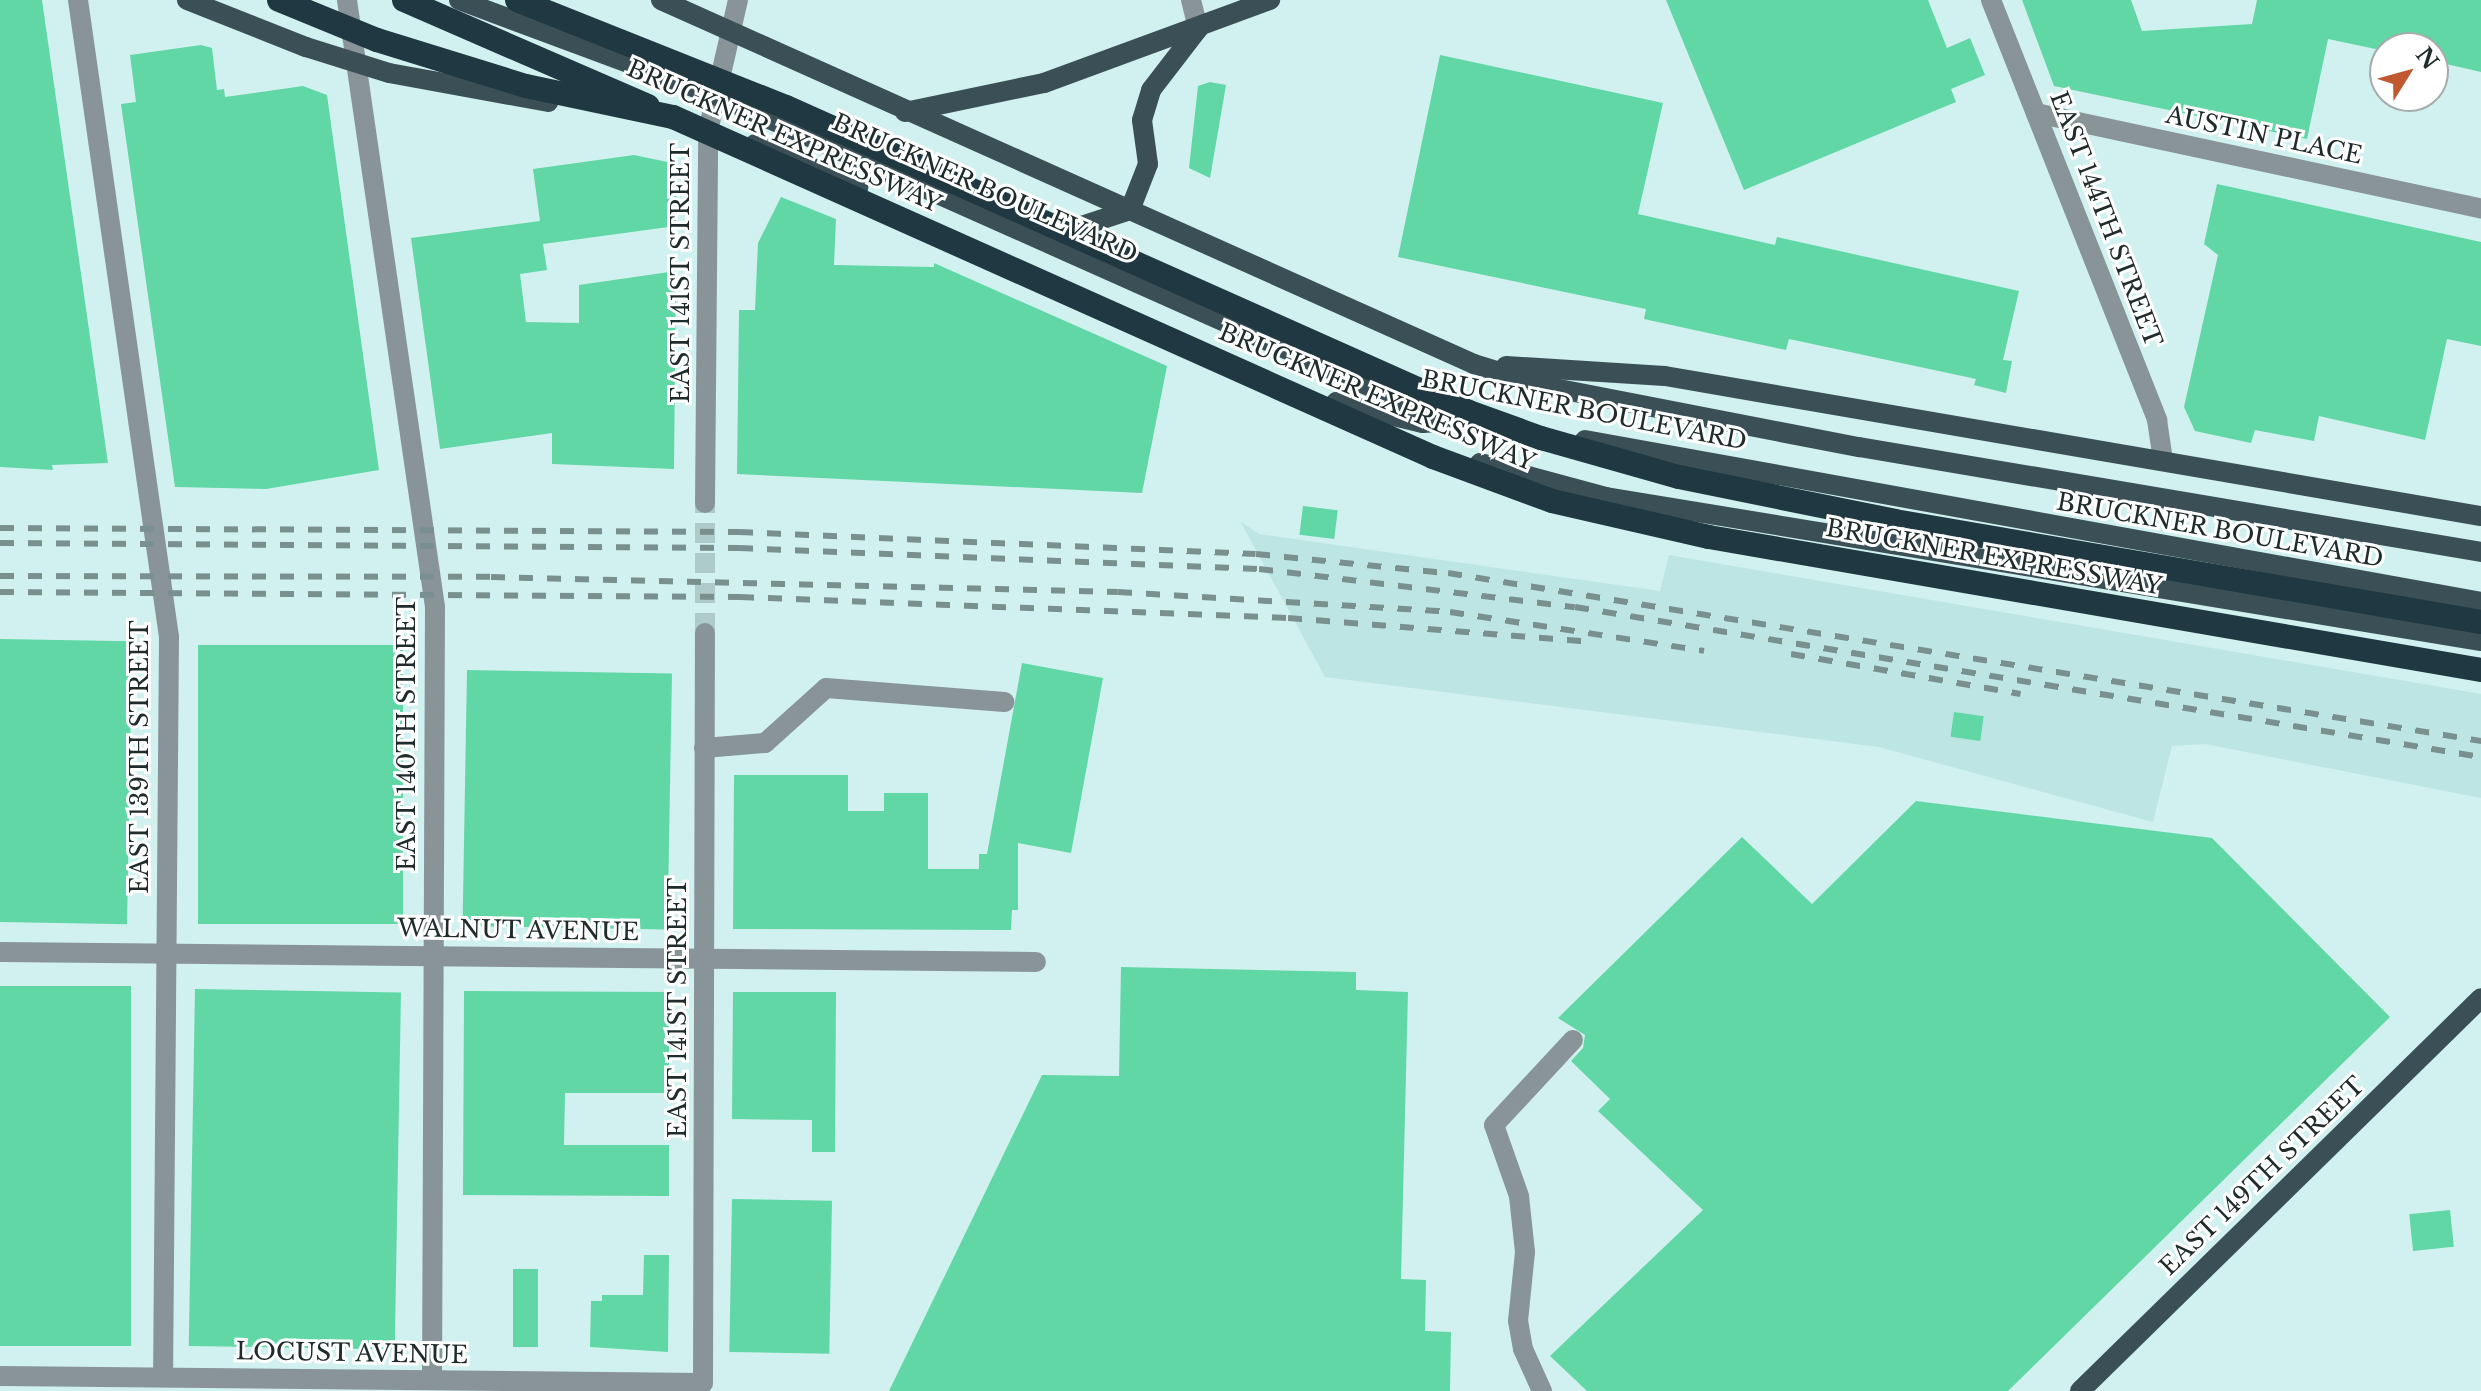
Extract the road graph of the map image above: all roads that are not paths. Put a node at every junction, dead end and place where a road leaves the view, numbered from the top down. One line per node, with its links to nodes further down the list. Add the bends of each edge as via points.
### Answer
1 (78, 0): 41 (street, EAST 139TH STREET, via 169,637)
2 (187, 0): 15 (main road, BRUCKNER BOULEVARD)
3 (279, 0): 19 (highway, bridge, via 377,40 526,86)
4 (347, 0): 15 (street, EAST 140TH STREET)
5 (404, 0): 19 (highway, BRUCKNER EXPRESSWAY, bridge)
6 (459, 0): 16 (main road, BRUCKNER BOULEVARD)
7 (517, 0): 34 (highway, BRUCKNER EXPRESSWAY, bridge, via 786,107 1469,412 1541,438 1679,477 1895,521)
8 (661, 0): 14 (main road, BRUCKNER BOULEVARD)
9 (738, 0): 14 (street, EAST 141ST STREET)
10 (1191, 0): 13 (street)
11 (1270, 0): 13 (main road)
12 (1991, 0): 18 (street, EAST 144TH STREET)
13 (1198, 29): 17 (main road, via 1044,83); 22 (main road, via 1151,90 1142,120 1148,164)
14 (734, 31): 16 (street, EAST 141ST STREET); 17 (main road, BRUCKNER BOULEVARD)
15 (355, 63): 20 (main road, BRUCKNER BOULEVARD); 42 (street, EAST 140TH STREET, via 435,607)
16 (720, 97): 20 (street, EAST 141ST STREET); 23 (main road, BRUCKNER BOULEVARD)
17 (905, 112): 22 (main road, BRUCKNER BOULEVARD)
18 (2036, 113): 21 (street, AUSTIN PLACE); 27 (street, EAST 144TH STREET, via 2157,420)
19 (673, 117): 37 (highway, BRUCKNER EXPRESSWAY, bridge, via 1433,457 1552,501 1680,531)
20 (708, 131): 25 (main road, BRUCKNER BOULEVARD, via 788,154); 29 (street, EAST 141ST STREET)
21 (2481, 208)
22 (1130, 210): 23 (main road); 24 (main road, BRUCKNER BOULEVARD)
23 (1038, 240): 26 (main road, BRUCKNER BOULEVARD, via 1382,392)
24 (1474, 364): 27 (main road, BRUCKNER BOULEVARD, via 1665,376); 31 (main road, BRUCKNER BOULEVARD, via 1549,387 1672,413)
25 (1336, 402): 26 (main road, via 1423,423); 32 (main road, BRUCKNER BOULEVARD, via 1472,460 1559,487)
26 (1473, 420): 28 (main road, BRUCKNER BOULEVARD)
27 (2163, 460): 30 (main road, BRUCKNER BOULEVARD)
28 (1895, 497): 32 (main road); 33 (main road, BRUCKNER BOULEVARD)
29 (705, 503)
30 (2481, 516)
31 (2481, 552)
32 (2052, 570): 36 (main road, BRUCKNER BOULEVARD)
33 (2481, 602)
34 (2481, 622)
35 (705, 633): 39 (street, EAST 141ST STREET)
36 (2481, 641)
37 (2481, 670)
38 (1004, 702): 39 (street, via 826,688 765,743)
39 (704, 748): 43 (street, EAST 141ST STREET)
40 (0, 952): 41 (street, WALNUT AVENUE)
41 (166, 953): 42 (street, WALNUT AVENUE); 48 (street, EAST 139TH STREET)
42 (434, 955): 43 (street, WALNUT AVENUE); 49 (street, EAST 140TH STREET)
43 (704, 958): 44 (street, WALNUT AVENUE); 50 (street, EAST 141ST STREET)
44 (1036, 962)
45 (2481, 998): 52 (main road, EAST 149TH STREET)
46 (1573, 1040): 51 (street, via 1494,1125 1519,1196 1525,1252 1518,1321 1523,1349)
47 (0, 1376): 48 (street, LOCUST AVENUE)
48 (163, 1377): 49 (street, LOCUST AVENUE)
49 (432, 1379): 50 (street, LOCUST AVENUE)
50 (703, 1383)
51 (1542, 1391)
52 (2080, 1391)

